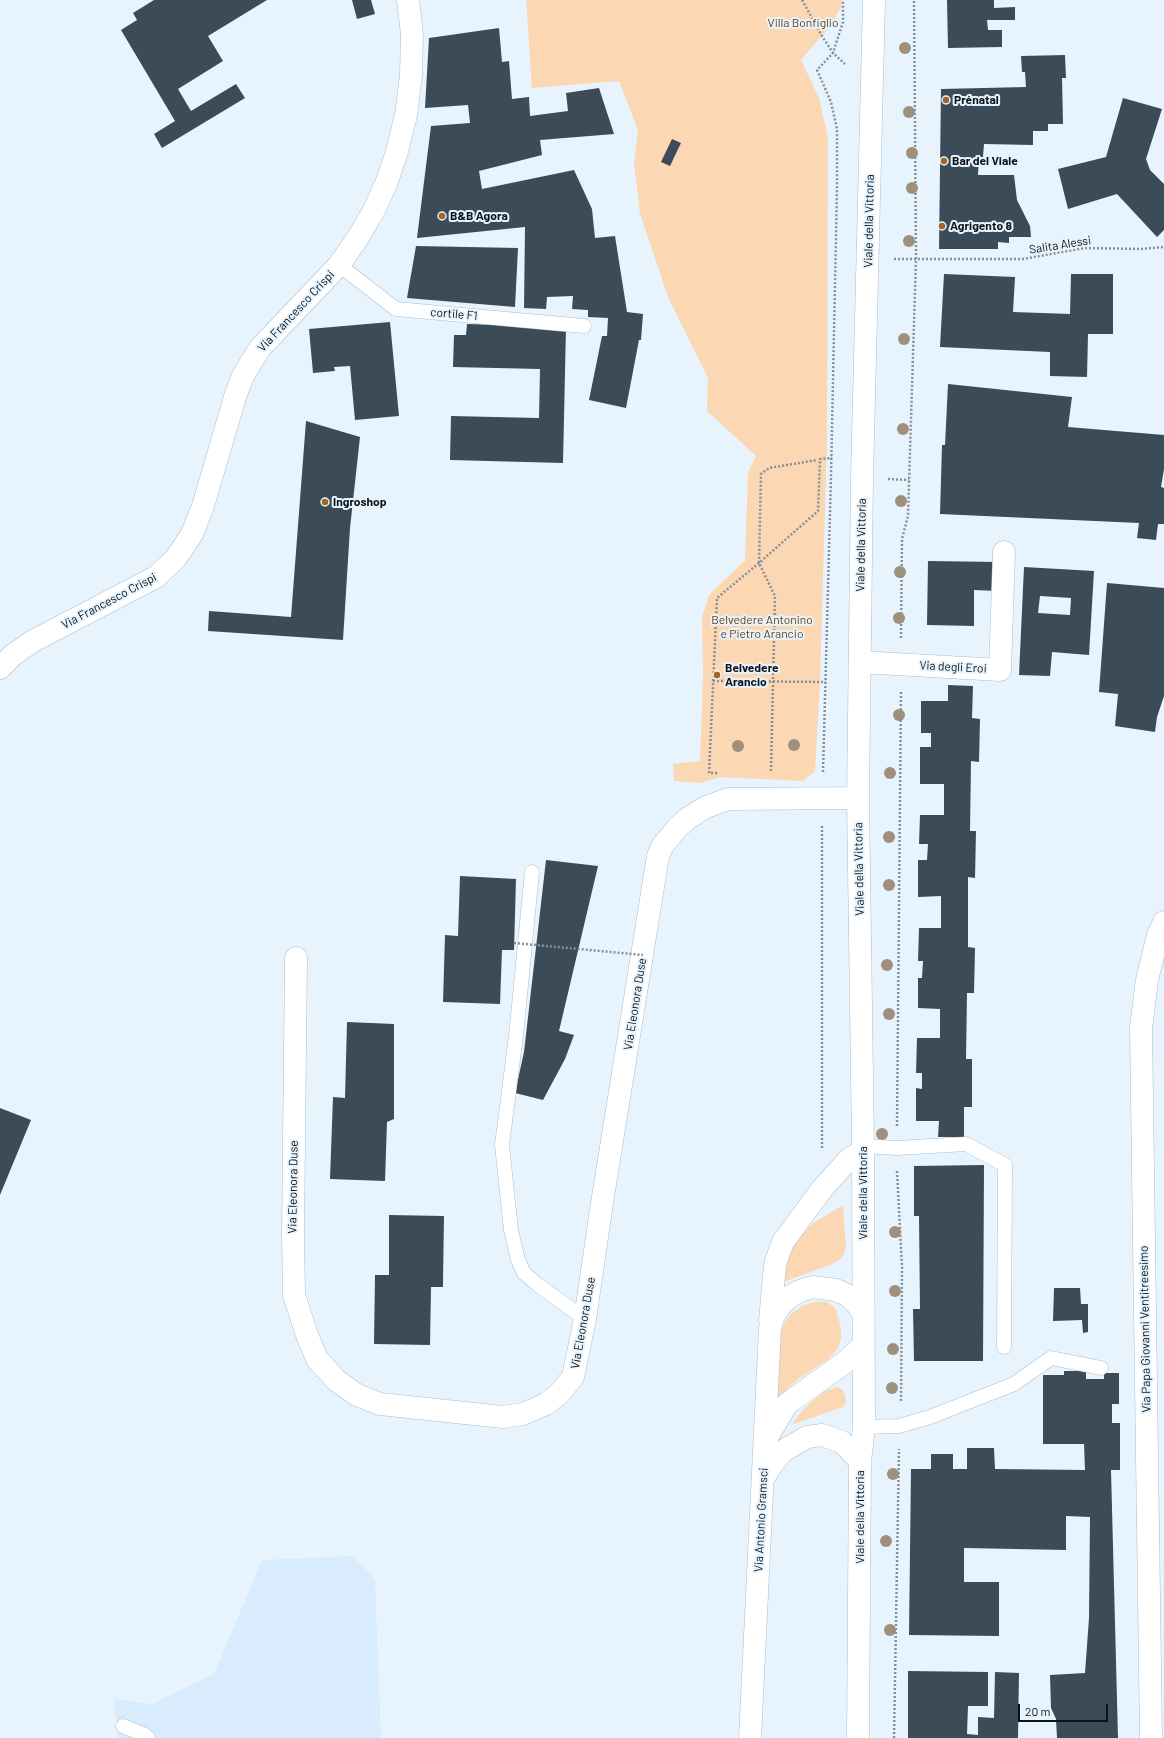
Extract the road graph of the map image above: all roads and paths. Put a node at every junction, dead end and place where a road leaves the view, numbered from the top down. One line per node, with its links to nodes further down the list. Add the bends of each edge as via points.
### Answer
1 (408, 0): 11 (street, Via Francesco Crispi, via 412,34 411,75 406,115 396,155 373,212)
2 (802, 0): 6 (path)
3 (843, 0): 6 (path, via 843,22)
4 (874, 0): 7 (street, Viale della Vittoria)
5 (914, 0): 10 (path)
6 (834, 53): 7 (path, via 844,64); 13 (path, via 817,70 832,102 837,129)
7 (872, 68): 9 (street, Viale della Vittoria)
8 (1164, 247): 10 (path, Salita Alessi, via 1085,248 1023,260)
9 (868, 259): 10 (path, Salita Alessi); 17 (street, Viale della Vittoria)
10 (916, 259): 18 (path, via 908,516 902,539)
11 (339, 265): 12 (lane, cortile F1, via 396,309); 19 (street, Via Francesco Crispi, via 260,348 242,378 203,506 192,534 176,558 156,577 33,641 13,654)
12 (584, 326)
13 (832, 458): 16 (path, via 820,459 818,511); 22 (path)
14 (817, 460): 16 (path, via 769,468 761,474)
15 (1004, 552): 18 (street, Via degli Eroi, via 1000,670)
16 (760, 563): 20 (path, via 718,598); 21 (path, via 775,596)
17 (860, 662): 18 (street, Via degli Eroi); 24 (street, Viale della Vittoria)
18 (902, 665): 32 (path)
19 (0, 668)
20 (713, 681): 21 (path); 23 (path, via 709,773)
21 (773, 681): 22 (path); 25 (path)
22 (826, 682): 26 (path)
23 (723, 773)
24 (858, 798): 26 (street, Via Eleonora Duse); 34 (street, Viale della Vittoria)
25 (770, 799): 26 (street, Via Eleonora Duse); 30 (street, Via Eleonora Duse, via 728,799 716,802 687,819 670,836 658,856)
26 (822, 800): 33 (path)
27 (532, 872): 36 (lane, via 516,1036 502,1145 511,1230 524,1273)
28 (1164, 922): 51 (street, Via Papa Giovanni Ventitreesimo, via 1158,935 1147,980 1141,1028)
29 (514, 943): 30 (path, bridge)
30 (642, 955): 36 (street, Via Eleonora Duse)
31 (296, 958): 36 (street, Via Eleonora Duse, via 294,1295 317,1359 337,1381 357,1395 380,1404 503,1417 523,1414 546,1404 559,1394 573,1377)
32 (897, 1148): 34 (lane); 39 (lane, via 966,1144 1005,1165); 41 (path, via 902,1268 902,1396)
33 (822, 1149)
34 (863, 1149): 35 (street, Viale della Vittoria); 37 (street, via 848,1159 822,1189 783,1242 774,1274)
35 (863, 1313): 37 (street, via 847,1295 836,1290 812,1287 789,1297 773,1317); 38 (street, Viale della Vittoria)
36 (585, 1319)
37 (770, 1329): 43 (street)
38 (863, 1346): 42 (street, Viale della Vittoria); 43 (street, Via Antonio Gramsci, via 787,1404)
39 (1004, 1347)
40 (1101, 1368): 41 (lane, via 1051,1358 1014,1384 930,1417)
41 (899, 1426): 42 (lane); 50 (path)
42 (864, 1427): 44 (street, Viale della Vittoria)
43 (764, 1442): 45 (street, Via Antonio Gramsci)
44 (860, 1461): 45 (street, via 842,1442 822,1435 807,1437 783,1450); 49 (street, Viale della Vittoria)
45 (763, 1480): 48 (street, Via Antonio Gramsci)
46 (123, 1726): 47 (lane)
47 (148, 1738)
48 (750, 1738)
49 (858, 1738)
50 (894, 1738)
51 (1151, 1738)

